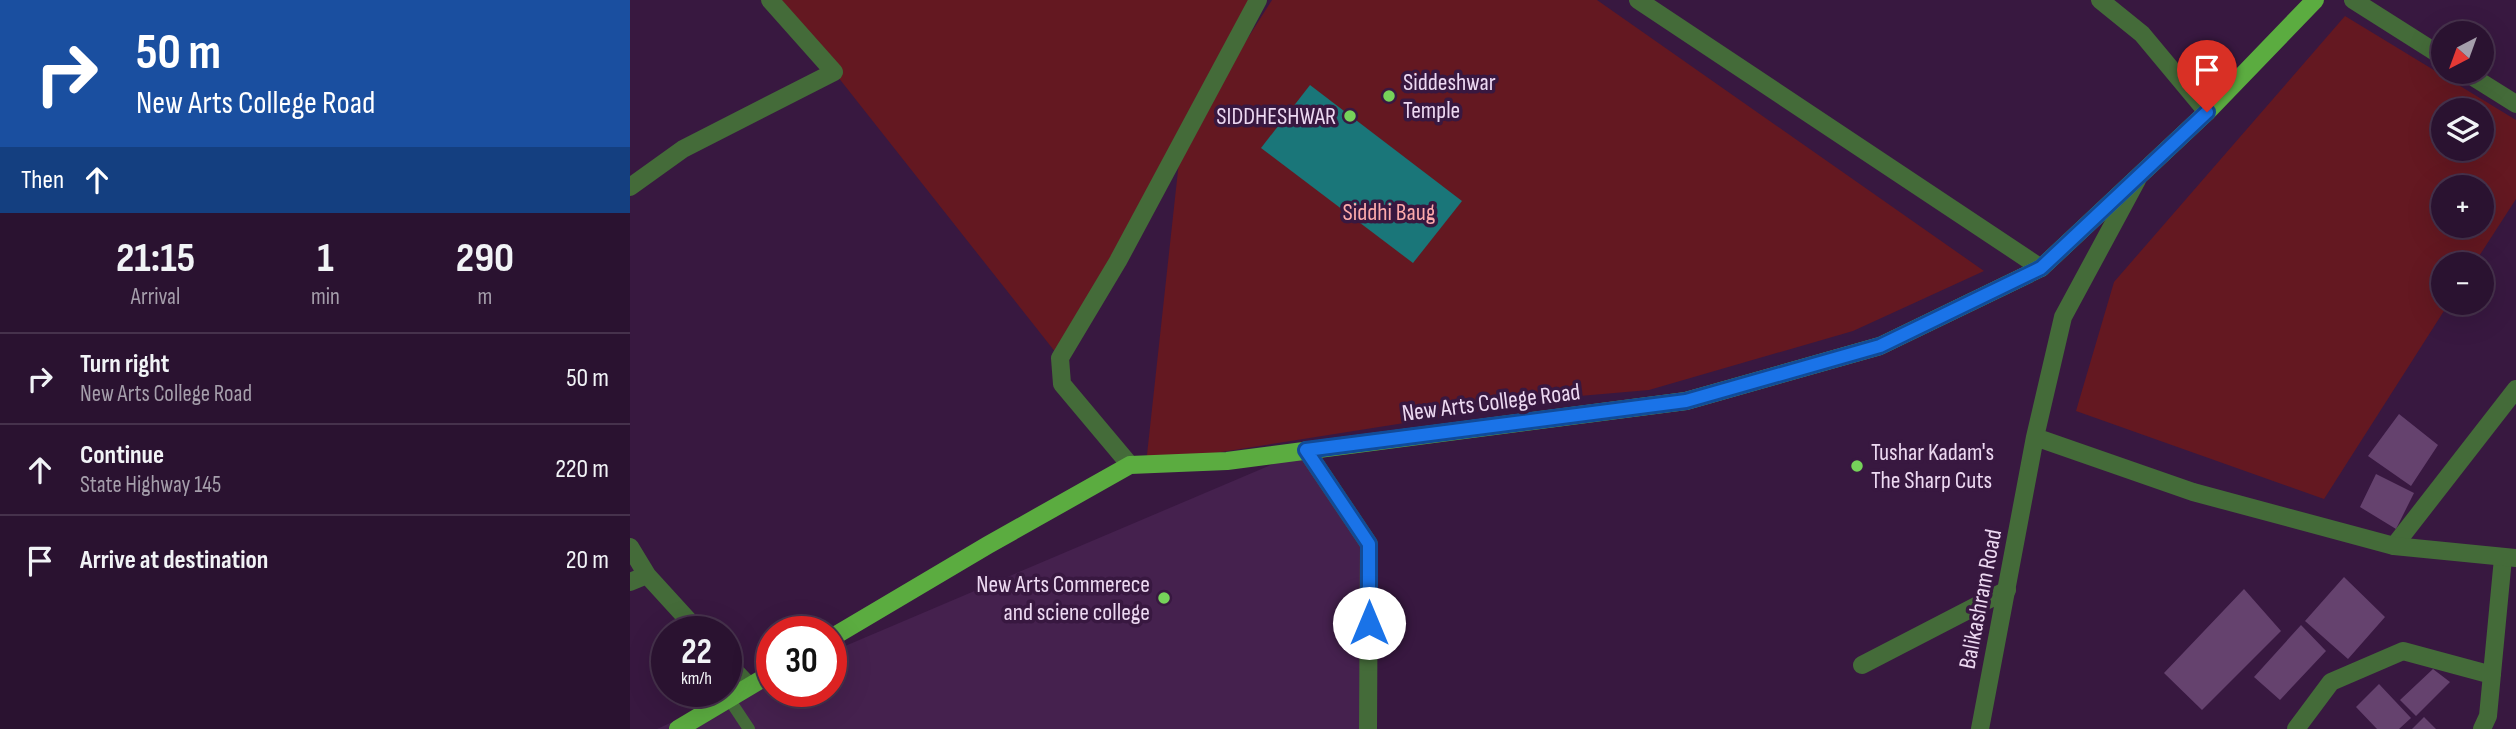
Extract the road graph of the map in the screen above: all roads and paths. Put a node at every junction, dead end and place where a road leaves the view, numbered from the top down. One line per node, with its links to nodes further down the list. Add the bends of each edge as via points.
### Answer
1 (771, 0): 12 (street, via 834,72 683,149)
2 (1258, 0): 17 (street, via 1118,261 1060,358 1062,384)
3 (1638, 0): 13 (street)
4 (2100, 0): 10 (street, via 2141,34)
5 (2315, 0): 10 (main road, New Arts College Road)
6 (2353, 0): 7 (street)
7 (2431, 50)
8 (2484, 84): 9 (street)
9 (2516, 104)
10 (2207, 112): 11 (main road, New Arts College Road)
11 (2141, 174): 13 (main road, New Arts College Road); 15 (street, Balikashram Road, via 2063,317)
12 (630, 187)
13 (2041, 268): 16 (main road, New Arts College Road, via 1880,346 1686,401)
14 (2516, 389): 18 (street)
15 (2035, 437): 18 (street, via 2193,492); 22 (street, Balikashram Road)
16 (1306, 450): 17 (main road, New Arts College Road, via 1227,461); 35 (street, via 1369,544)
17 (1130, 465): 24 (main road, New Arts College Road)
18 (2394, 546): 20 (street)
19 (630, 547): 21 (street)
20 (2509, 558): 26 (street)
21 (638, 579): 23 (street)
22 (2007, 590): 25 (street); 36 (street, Balikashram Road)
23 (681, 616)
24 (847, 629)
25 (1862, 665)
26 (2492, 675): 37 (street, via 2403,651 2331,682); 38 (street, via 2488,716)
27 (742, 679): 29 (street)
28 (756, 683): 29 (main road)
29 (749, 687): 30 (main road)
30 (742, 691)
31 (715, 707): 33 (main road)
32 (734, 707): 34 (lane)
33 (678, 729)
34 (749, 729)
35 (1368, 729)
36 (1980, 729)
37 (2297, 729)
38 (2482, 729)

